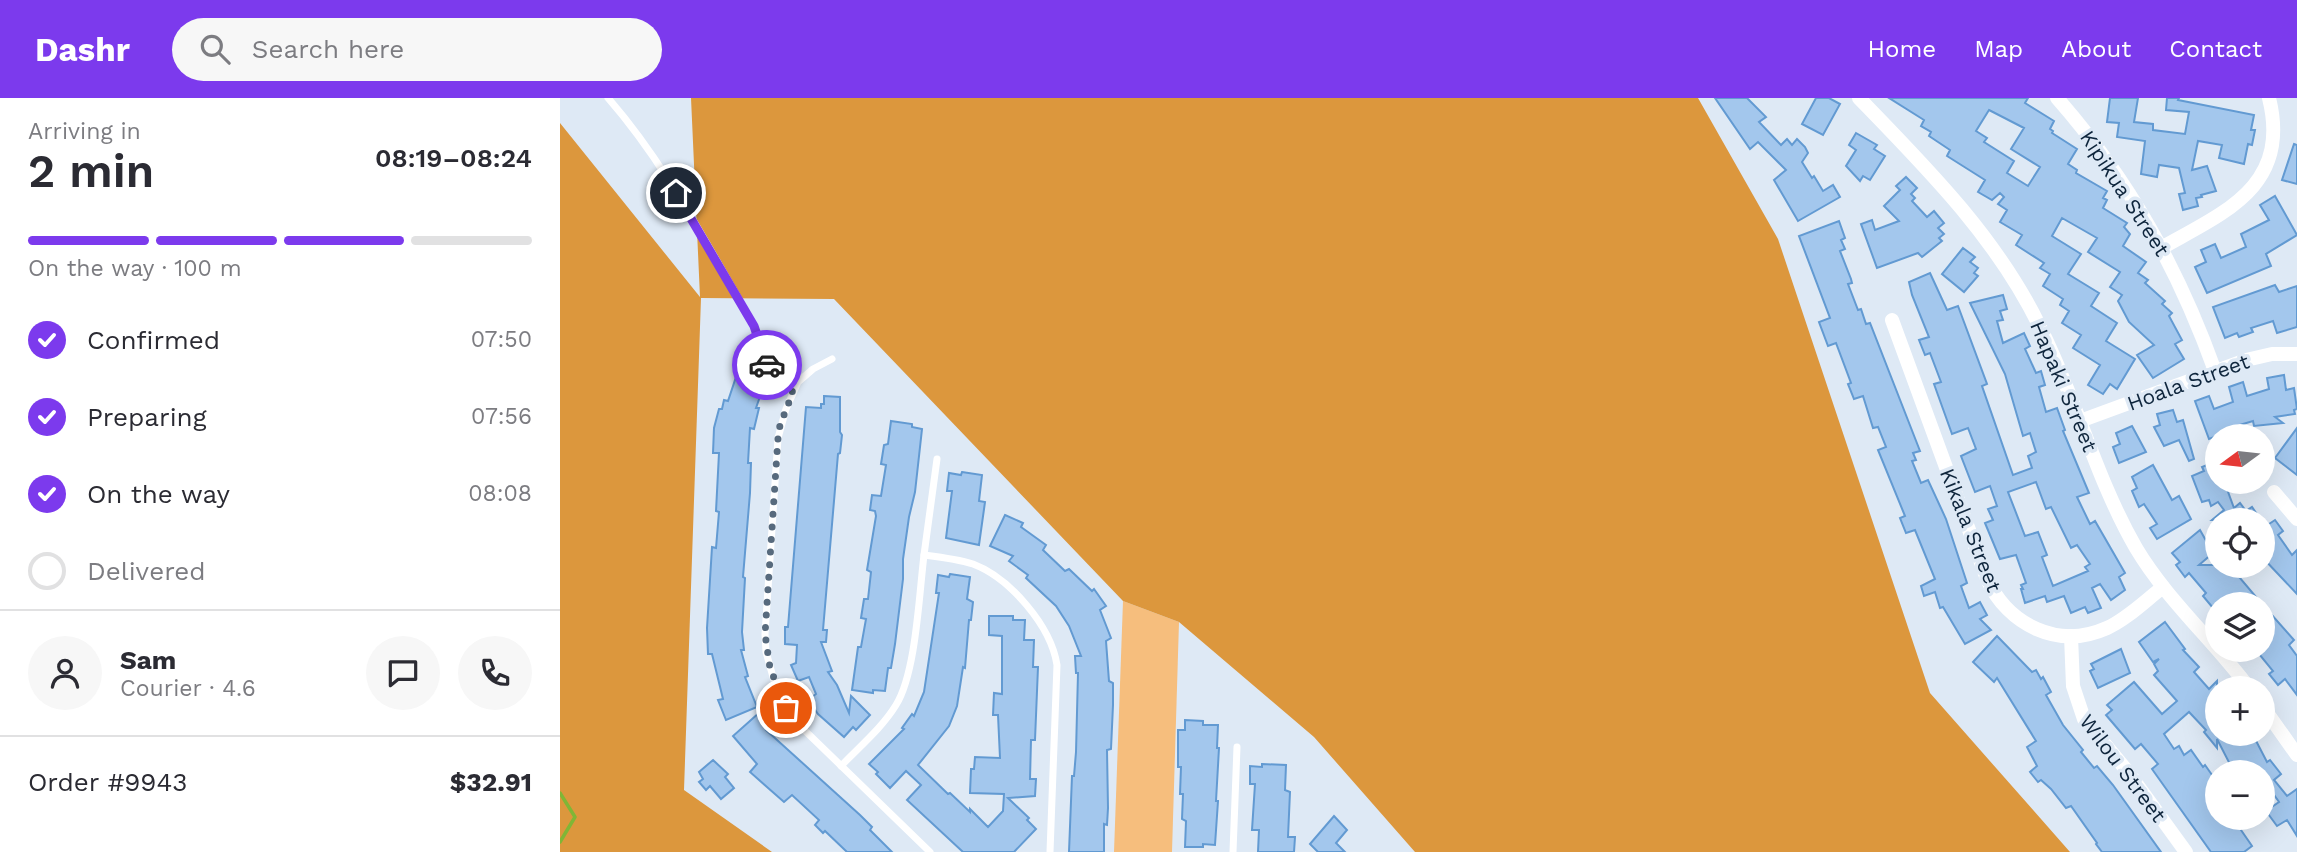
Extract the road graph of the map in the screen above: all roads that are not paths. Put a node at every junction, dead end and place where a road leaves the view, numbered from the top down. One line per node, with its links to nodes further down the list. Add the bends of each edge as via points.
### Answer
1 (608, 98): 10 (lane, via 662,170 746,311 774,379)
2 (1859, 98): 11 (street, Hapaki Street, via 1940,182 1995,252 2038,321)
3 (2057, 98): 5 (street, Kipikua Street, via 2105,156)
4 (2269, 98): 5 (street, via 2273,138 2251,190 2227,211)
5 (2162, 247): 9 (street, Kipikua Street)
6 (1892, 320): 17 (street, Kikala Street, via 1992,591 2011,615 2025,624)
7 (2297, 354): 9 (street, Hoala Street, via 2261,356)
8 (832, 359): 10 (lane, via 805,375)
9 (2215, 371): 11 (street, Hoala Street)
10 (793, 392): 22 (lane, via 778,438 766,652 786,708)
11 (2080, 421): 16 (street, Hapaki Street, via 2117,512)
12 (937, 459): 15 (lane)
13 (2275, 493): 14 (street)
14 (2297, 519)
15 (924, 555): 22 (lane, via 903,692 892,712); 24 (lane, via 964,562 995,576 1034,613 1051,642 1057,665)
16 (2163, 587): 17 (street, Kikala Street, via 2112,626); 18 (street, Hapaki Street)
17 (2071, 636): 26 (street, Wilou Street, via 2073,686 2084,719)
18 (2239, 676)
19 (2275, 724): 21 (street)
20 (1237, 747): 25 (lane)
21 (2297, 755)
22 (841, 766): 23 (lane)
23 (930, 852)
24 (1050, 852)
25 (1233, 852)
26 (2186, 852)

